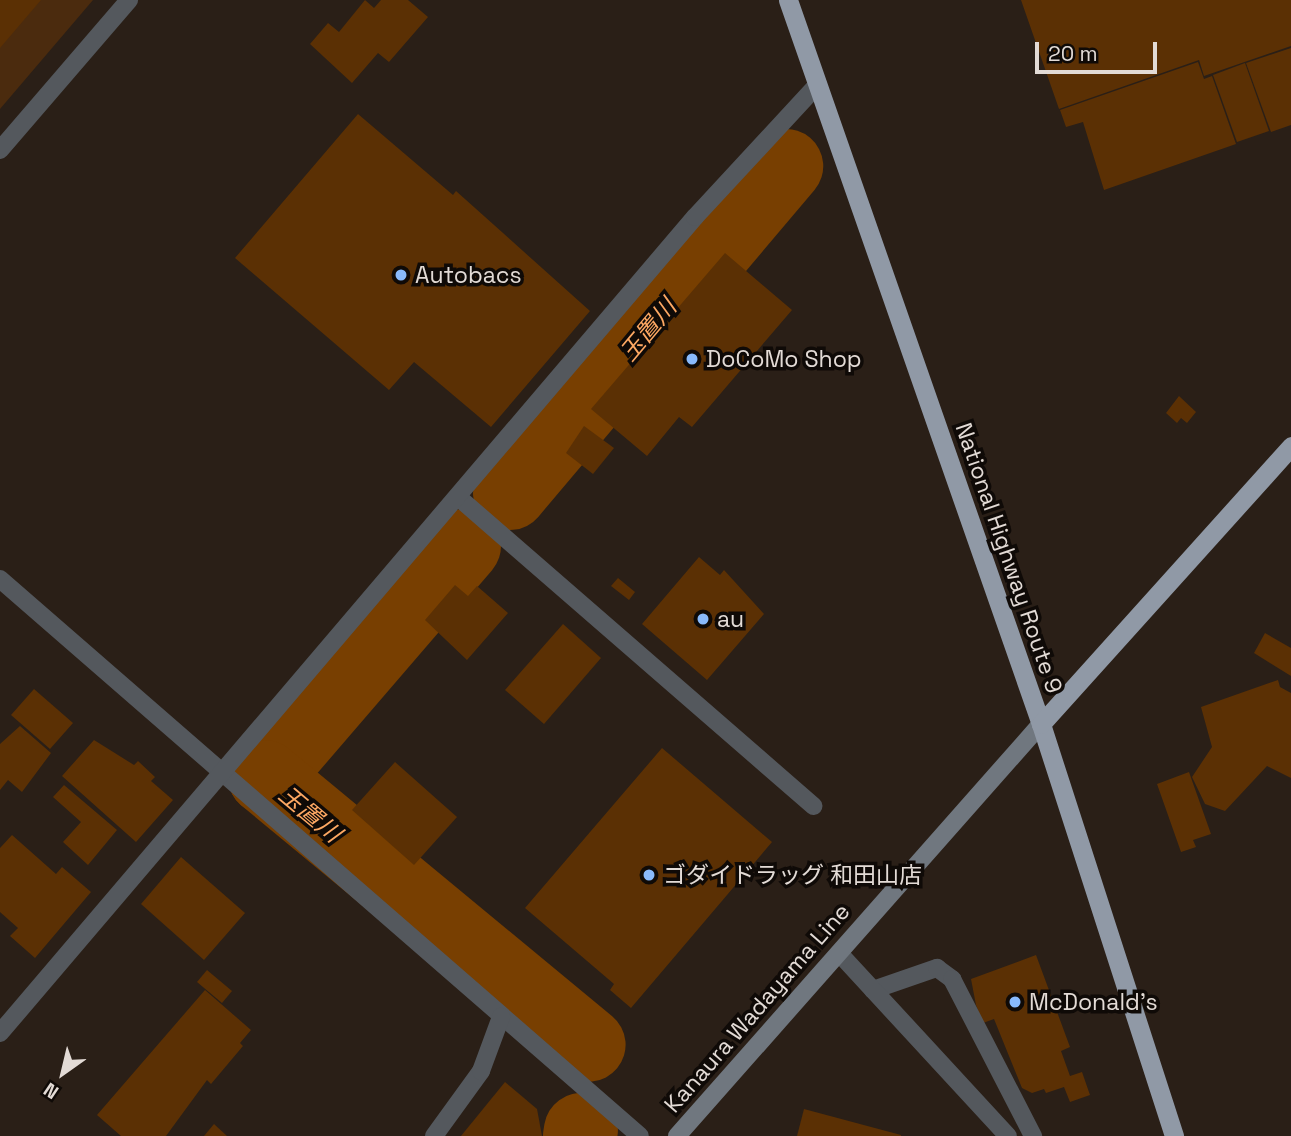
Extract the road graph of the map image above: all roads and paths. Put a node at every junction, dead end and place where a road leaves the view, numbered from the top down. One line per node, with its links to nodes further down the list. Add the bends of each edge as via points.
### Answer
1 (129, 0): 4 (street)
2 (788, 0): 3 (highway, National Highway Route 9)
3 (818, 84): 6 (street, via 695,217); 8 (highway, National Highway Route 9)
4 (0, 150)
5 (1291, 446): 8 (highway)
6 (458, 497): 9 (street); 10 (street)
7 (0, 579): 9 (street)
8 (1041, 724): 11 (main road, Kanaura Wadayama Line); 20 (highway, National Highway Route 9)
9 (222, 772): 13 (street); 14 (street)
10 (814, 806)
11 (839, 953): 12 (street); 17 (main road, Kanaura Wadayama Line)
12 (873, 990): 18 (street); 19 (street, via 937,968 952,978)
13 (501, 1017): 15 (street, via 481,1071); 16 (street)
14 (0, 1033)
15 (434, 1136)
16 (640, 1136)
17 (677, 1136)
18 (1008, 1136)
19 (1033, 1136)
20 (1174, 1136)

